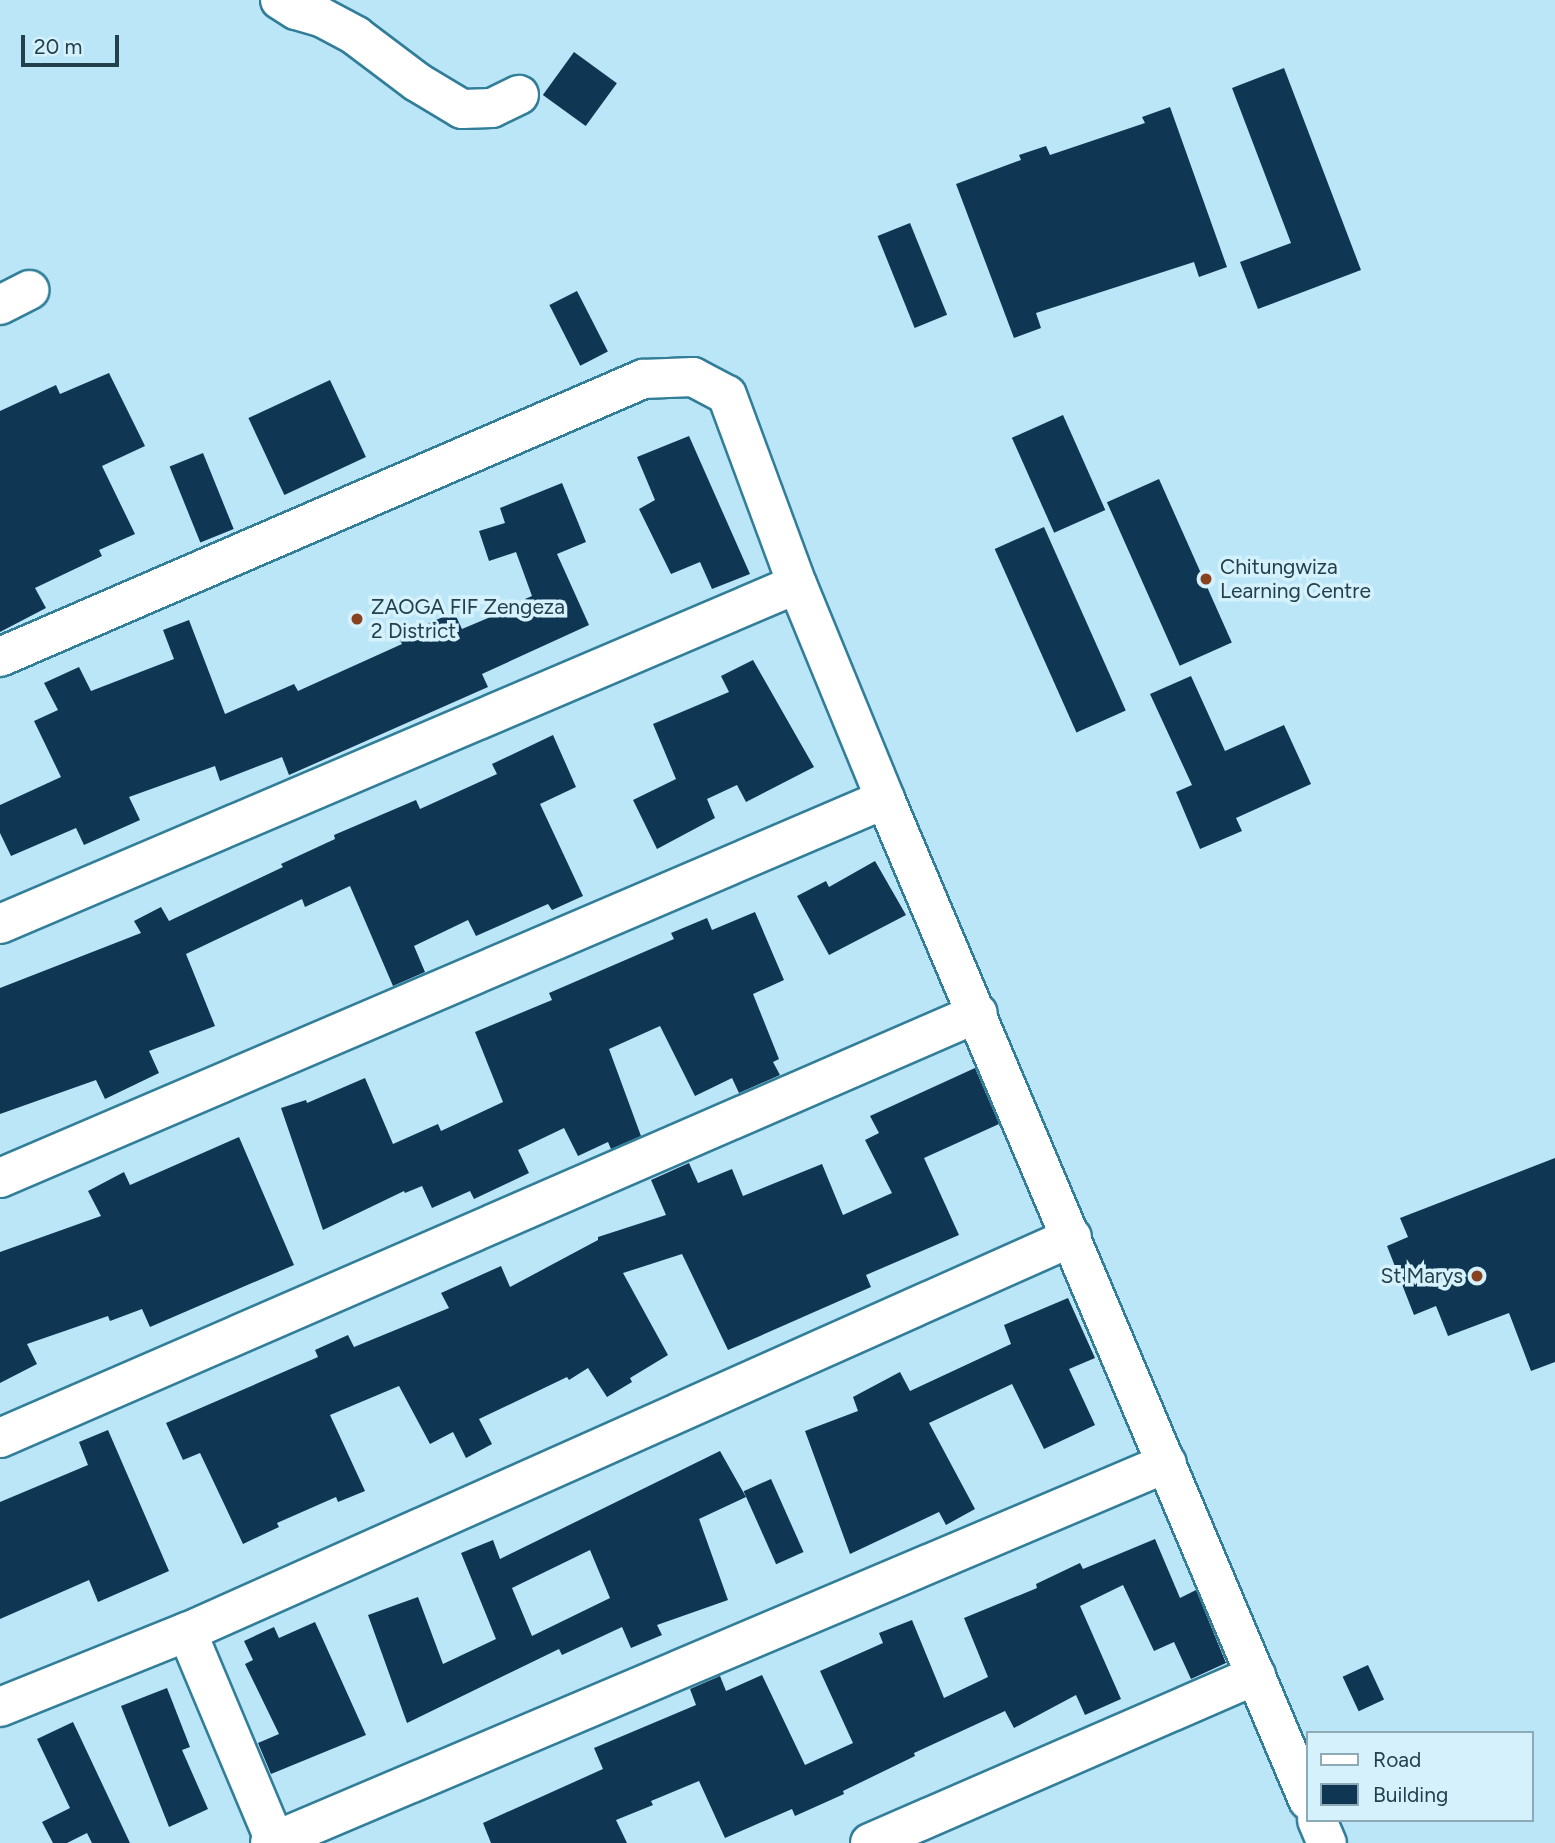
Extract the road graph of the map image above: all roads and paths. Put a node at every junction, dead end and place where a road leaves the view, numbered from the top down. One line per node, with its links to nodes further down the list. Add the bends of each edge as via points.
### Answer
1 (280, 0): 2 (street, via 356,36 462,109 492,108)
2 (519, 95)
3 (797, 583): 4 (street, via 727,395 693,377 643,379); 5 (street); 6 (street)
4 (0, 657)
5 (885, 799): 7 (street); 8 (street)
6 (0, 925)
7 (978, 1013): 9 (street); 10 (street)
8 (0, 1178)
9 (1072, 1237): 11 (street); 12 (street)
10 (0, 1438)
11 (1167, 1463): 13 (street); 17 (street)
12 (187, 1632): 14 (street); 17 (street)
13 (1256, 1675): 15 (street); 18 (street)
14 (0, 1707)
15 (1306, 1795)
16 (1318, 1822): 19 (street)
17 (273, 1842)
18 (870, 1843)
19 (1326, 1843)

